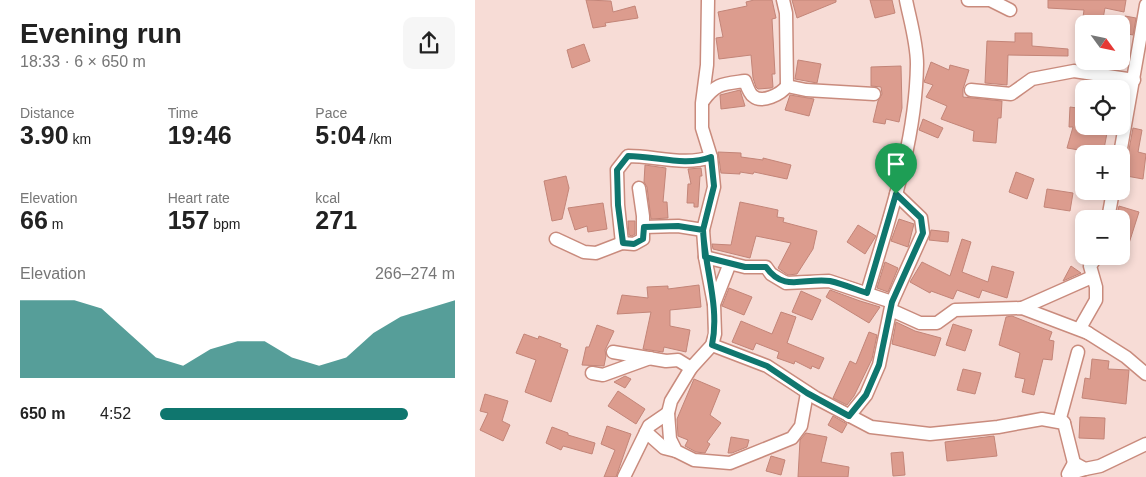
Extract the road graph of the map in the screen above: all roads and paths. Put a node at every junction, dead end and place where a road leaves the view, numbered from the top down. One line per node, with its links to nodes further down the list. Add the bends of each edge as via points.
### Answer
1 (708, 0): 11 (street, via 707,65)
2 (783, 0): 8 (street)
3 (907, 0): 15 (street, via 917,62 912,122)
4 (968, 0): 6 (street, via 990,0)
5 (1146, 5): 7 (street)
6 (1010, 10)
7 (1134, 80): 9 (street, via 1074,71 1032,79 1011,94); 12 (street)
8 (787, 86): 10 (street); 11 (street, via 773,97 756,98 745,81 719,84)
9 (971, 90)
10 (874, 94)
11 (702, 103): 13 (street, via 702,128)
12 (1122, 145)
13 (711, 157): 17 (street, via 714,186); 19 (street, via 691,162 628,156 617,170)
14 (639, 188): 16 (street)
15 (896, 194): 24 (street); 26 (street, via 921,218 923,233)
16 (644, 227): 17 (street, via 678,226); 19 (street, via 643,239 634,244)
17 (703, 230): 20 (street)
18 (556, 239): 19 (street, via 584,252 597,253)
19 (623, 243)
20 (705, 257): 21 (street); 25 (street)
21 (730, 263): 24 (street, via 766,267 786,283 829,281); 25 (street)
22 (1091, 265): 23 (street)
23 (1092, 277): 27 (street); 28 (street, via 1096,300 1080,328)
24 (867, 293): 26 (street)
25 (714, 304): 29 (street)
26 (892, 306): 27 (street, via 920,323 937,323 955,310); 38 (street, via 879,365 866,395)
27 (1022, 308): 28 (street)
28 (1087, 333): 35 (street, via 1126,357)
29 (712, 345): 33 (street); 36 (street, via 767,366)
30 (613, 352): 32 (street)
31 (1078, 352): 39 (street, via 1060,418)
32 (650, 358): 33 (street, via 678,360); 34 (street, via 603,375)
33 (691, 368): 37 (street)
34 (592, 373)
35 (1146, 374)
36 (807, 393): 38 (street); 42 (street, via 801,426 792,438 730,463 694,460)
37 (667, 413): 40 (street); 42 (street)
38 (849, 416): 39 (street, via 871,427 930,434 1042,419)
39 (1064, 423): 41 (street, via 1080,466 1100,466)
40 (646, 432): 42 (street, via 664,448); 43 (street)
41 (1146, 444)
42 (675, 451)
43 (624, 477)

